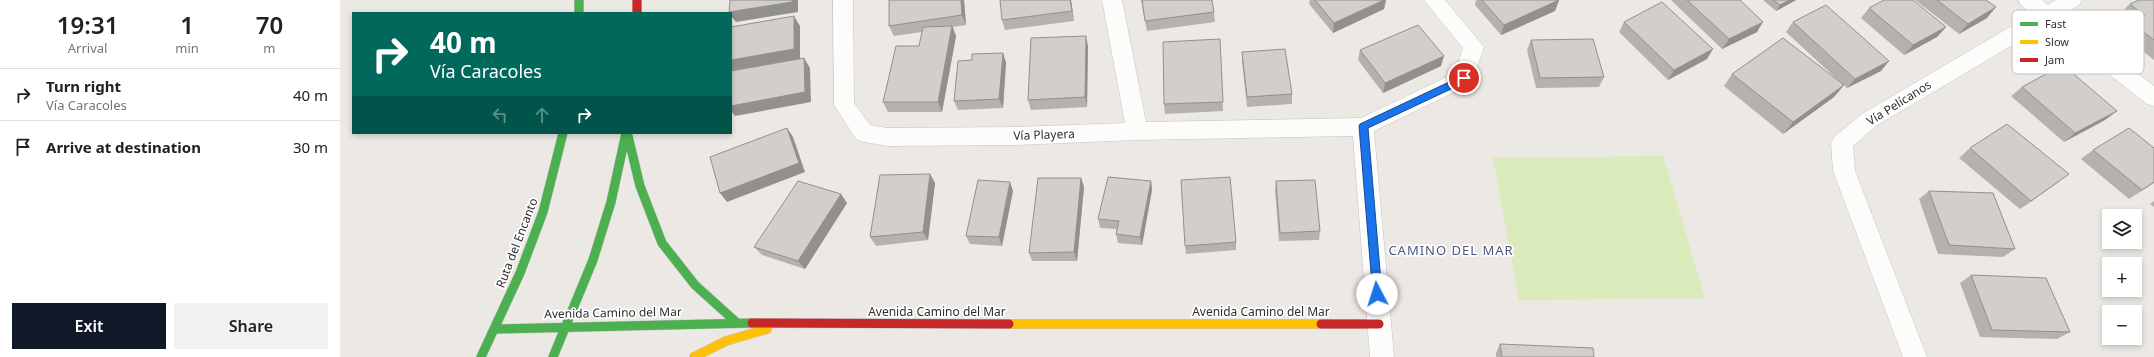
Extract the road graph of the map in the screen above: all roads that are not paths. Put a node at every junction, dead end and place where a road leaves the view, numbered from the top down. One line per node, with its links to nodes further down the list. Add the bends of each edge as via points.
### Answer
1 (579, 0): 10 (main road)
2 (637, 0): 11 (main road)
3 (843, 0): 16 (street, Vía Playera, via 844,105 864,133 888,137 1017,136)
4 (1112, 0): 16 (street)
5 (1434, 0): 15 (street, via 1474,47 1464,78)
6 (2028, 0): 8 (street)
7 (2072, 0): 9 (street, Vía Pelícanos)
8 (2042, 10)
9 (2054, 10)
10 (579, 12)
11 (637, 12)
12 (2012, 35): 29 (street, Vía Pelícanos, via 1869,120 1842,143 1844,171)
13 (2123, 74): 14 (street)
14 (2154, 98)
15 (1363, 126): 16 (street, Vía Playera); 22 (street)
16 (1137, 131)
17 (563, 134): 24 (main road, Ruta del Encanto, via 543,212)
18 (627, 134): 20 (main road, via 640,186 662,243 695,285)
19 (627, 134): 23 (main road, via 596,253)
20 (736, 322): 21 (main road, Avenida Camino del Mar); 23 (main road, Avenida Camino del Mar)
21 (784, 324): 22 (main road, Avenida Camino del Mar); 27 (main road, via 726,341)
22 (1379, 324): 28 (street)
23 (567, 326): 24 (main road, Avenida Camino del Mar); 26 (main road)
24 (495, 329): 25 (main road, Ruta del Encanto)
25 (481, 357)
26 (553, 357)
27 (694, 357)
28 (1382, 357)
29 (1915, 357)

